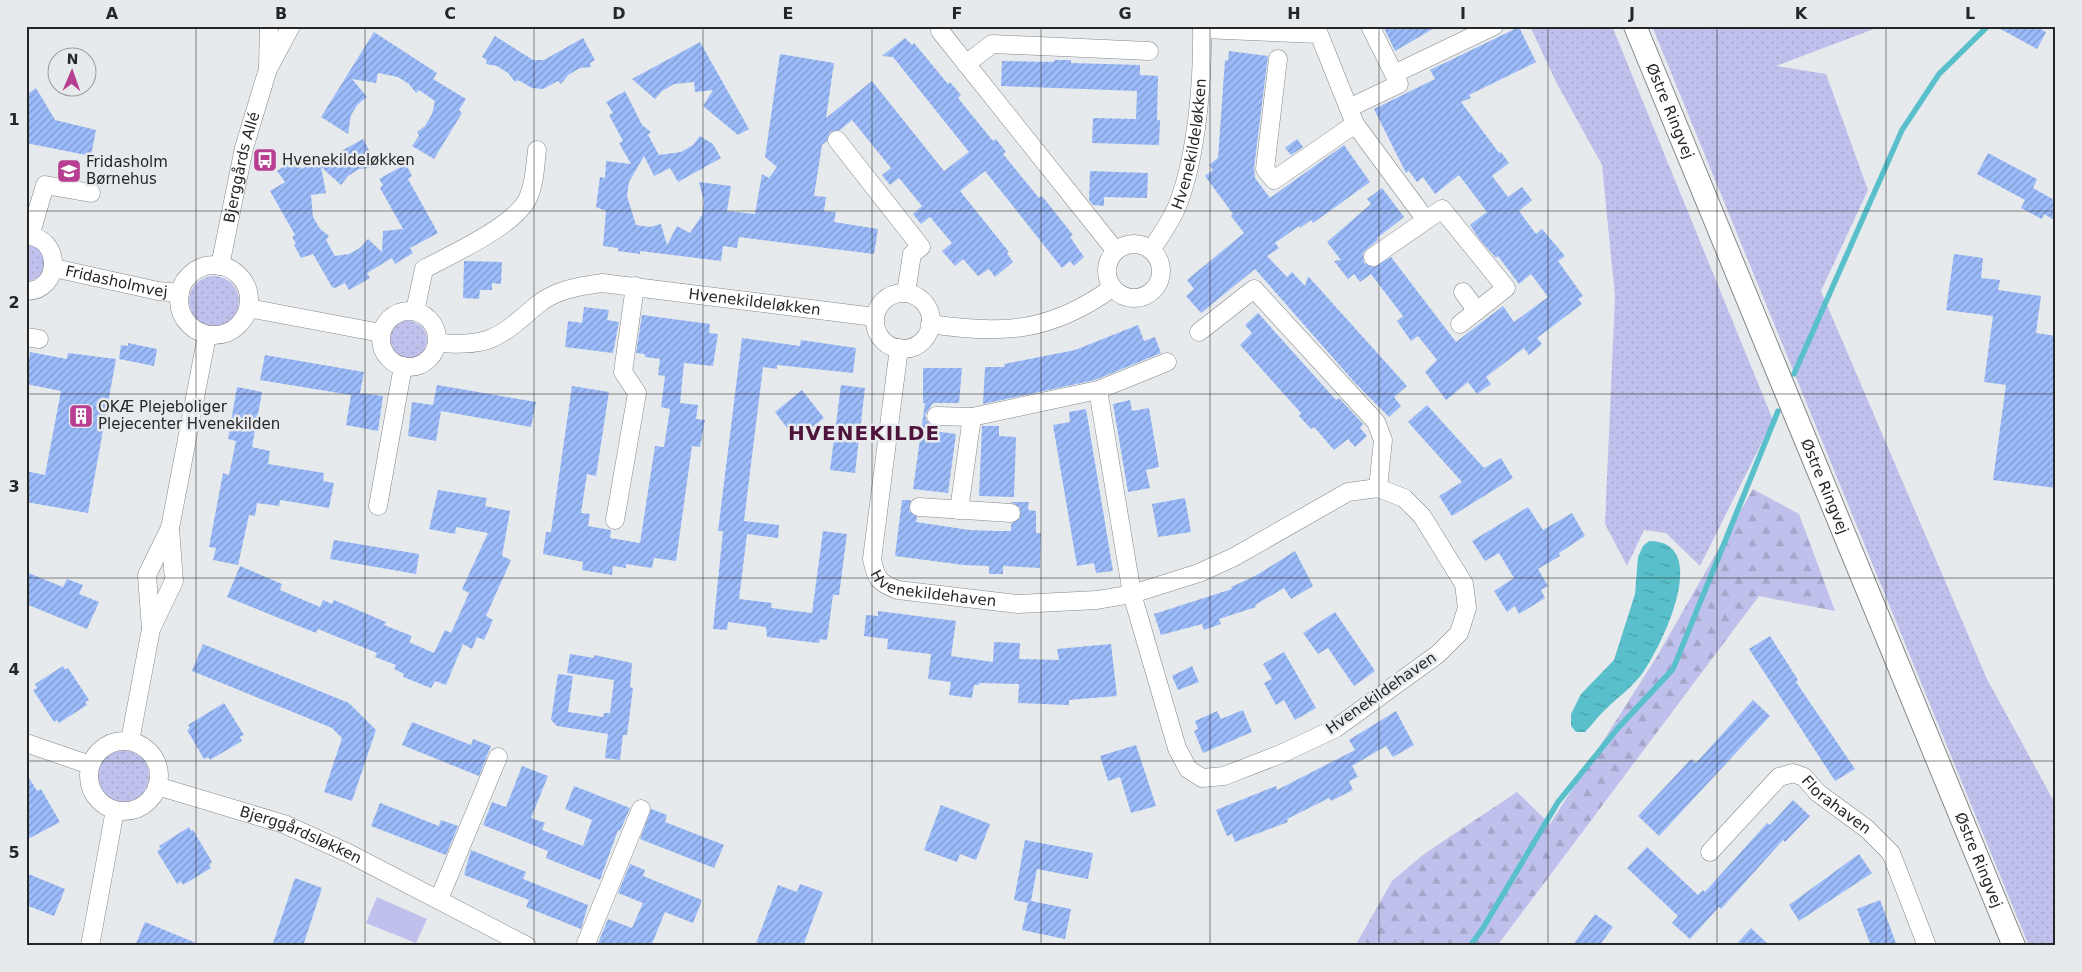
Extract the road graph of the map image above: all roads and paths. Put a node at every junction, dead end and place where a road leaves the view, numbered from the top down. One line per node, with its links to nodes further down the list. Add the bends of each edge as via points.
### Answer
1 (269, 26): 11 (street, Bjerggårds Allé)
2 (291, 26): 11 (street, Bjerggårds Allé)
3 (1370, 26): 12 (street)
4 (1494, 26): 12 (street)
5 (1635, 26): 68 (main road, Østre Ringvej)
6 (1202, 28): 13 (street, Hvenekildeløkken, via 1319,34); 20 (street, Hvenekildeløkken, via 1198,105 1188,172 1178,205)
7 (940, 32): 10 (street)
8 (1149, 51): 10 (street, via 992,44)
9 (1278, 59): 13 (street, via 1265,169 1274,180)
10 (966, 64): 19 (street)
11 (268, 69): 22 (street, Bjerggårds Allé, via 244,148)
12 (1394, 74): 13 (street, via 1399,84)
13 (1352, 116): 17 (street, Hvenekildeløkken)
14 (838, 140): 29 (street, via 921,247 912,254)
15 (537, 150): 31 (street, via 534,182 527,200 500,227 424,269)
16 (91, 193): 18 (street, via 45,185)
17 (1426, 220): 21 (street); 32 (street, via 1442,209 1506,288)
18 (28, 236): 23 (street, via 39,239 51,251)
19 (1115, 250): 20 (street, via 1129,244); 25 (street, via 1106,273)
20 (1151, 250): 25 (street, via 1161,271 1156,287 1143,297 1135,298 1126,297)
21 (1373, 257)
22 (220, 266): 28 (street, via 204,267 190,274); 30 (street, via 231,270 246,286)
23 (54, 268): 26 (street, via 46,284); 28 (street, Fridasholmvej)
24 (635, 286): 33 (street, Hvenekildeløkken); 39 (street, Hvenekildeløkken, via 602,283 573,286 542,302 516,324 490,339 463,344); 51 (street, via 623,372 637,393)
25 (1112, 288): 34 (street, via 1063,317 1030,327 997,330)
26 (26, 291)
27 (1463, 292): 32 (street)
28 (180, 293): 38 (street, via 179,304 188,324)
29 (906, 293): 33 (street, via 889,296); 34 (street, via 927,307)
30 (248, 308): 37 (street); 38 (street, via 237,326 223,334)
31 (414, 311): 37 (street, via 397,313 384,325); 39 (street, via 434,326)
32 (1476, 312): 35 (street)
33 (875, 317): 40 (street, via 875,326 883,341)
34 (930, 324): 40 (street, via 928,333 916,345)
35 (1460, 324)
36 (1199, 332): 46 (street, via 1254,289 1376,422 1383,440)
37 (381, 333): 42 (street, via 383,351 395,364)
38 (207, 335): 52 (street)
39 (437, 343): 42 (street, via 429,359 412,367)
40 (899, 348): 53 (street, Hvenekildehaven, via 872,559 882,584 898,590 1018,604 1097,600)
41 (1167, 362): 43 (street)
42 (403, 366): 47 (street)
43 (1098, 390): 45 (street); 53 (street, Hvenekildehaven)
44 (936, 416): 45 (street)
45 (972, 417): 49 (street)
46 (1378, 488): 53 (street, Hvenekildehaven, via 1348,492 1234,558); 53 (street, Hvenekildehaven, via 1404,498 1422,516 1464,584 1467,608 1459,632 1438,654 1336,728 1282,754 1224,776 1202,778 1188,769 1177,748)
47 (378, 506)
48 (919, 507): 49 (street)
49 (959, 510): 50 (street)
50 (1011, 513)
51 (615, 520)
52 (170, 528): 54 (street, via 174,581); 54 (street, via 147,575)
53 (1132, 594)
54 (151, 629): 55 (street)
55 (130, 741): 58 (street, via 105,746); 59 (street, via 143,747 153,758 158,771)
56 (26, 743): 58 (street)
57 (498, 757): 63 (street)
58 (90, 766): 61 (street, via 89,780 93,793 102,804)
59 (157, 786): 61 (street, via 141,806); 63 (street, Bjerggårdsløkken, via 284,824)
60 (641, 809): 66 (street)
61 (116, 810): 65 (street)
62 (1710, 852): 67 (street, Florahaven, via 1779,777 1793,773 1804,777 1818,793 1867,829 1892,853)
63 (439, 899): 64 (street, Bjerggårdsløkken)
64 (520, 944)
65 (90, 946)
66 (585, 946)
67 (1927, 946)
68 (2014, 946)

